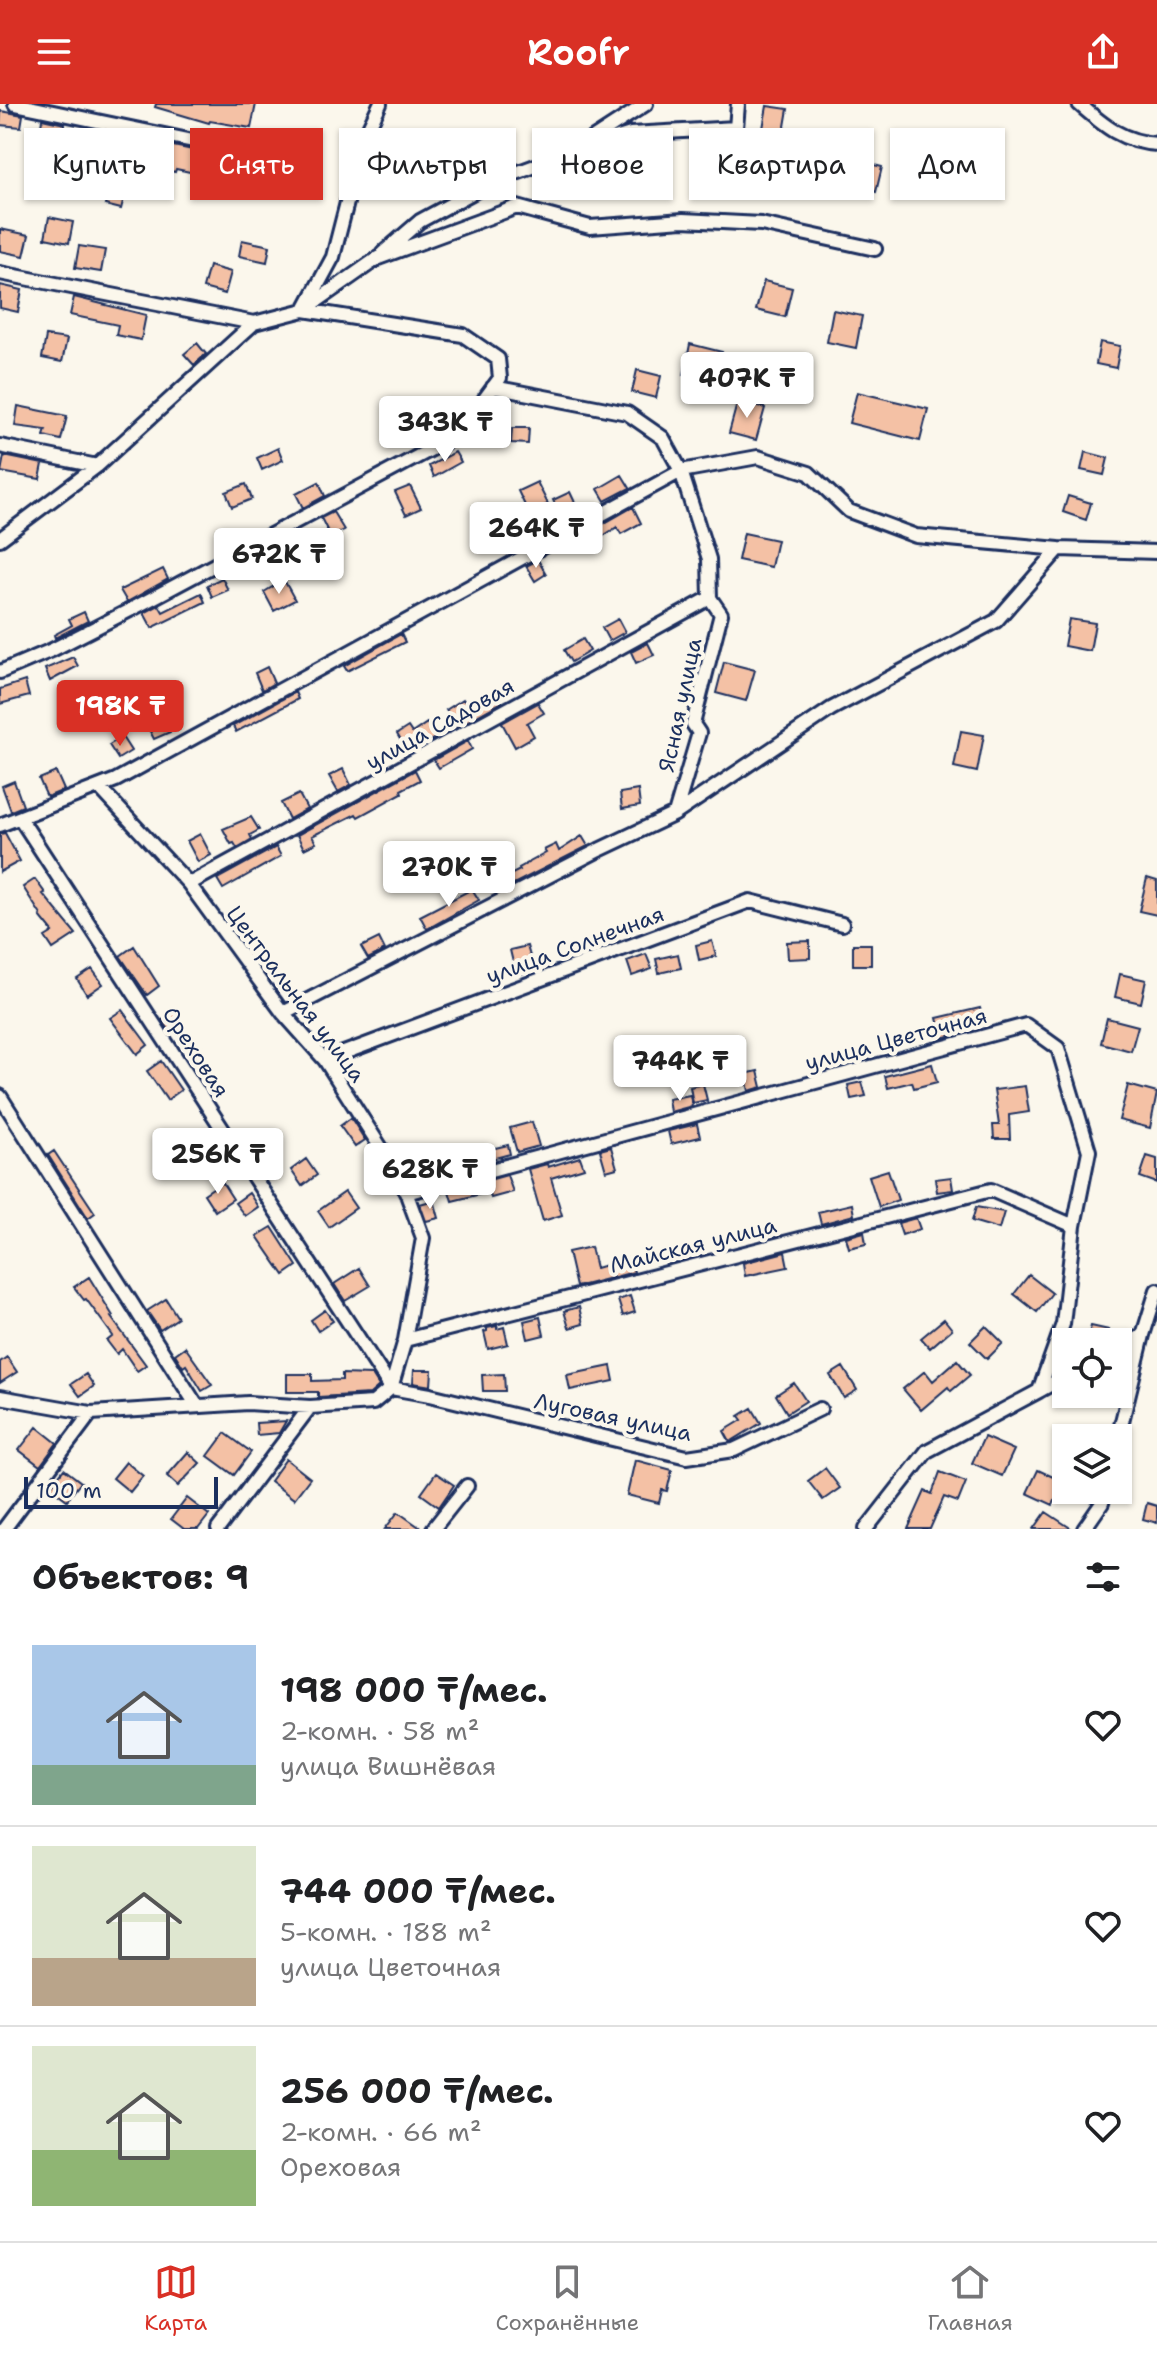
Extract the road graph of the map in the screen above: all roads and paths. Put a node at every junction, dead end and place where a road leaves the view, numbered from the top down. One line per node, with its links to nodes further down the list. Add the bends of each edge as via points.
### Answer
1 (15, 104): 8 (street)
2 (380, 104): 14 (street, via 363,140 333,257)
3 (646, 104): 6 (street)
4 (738, 104): 7 (street, via 736,128)
5 (1079, 104): 9 (street, via 1104,126 1136,143)
6 (610, 128)
7 (673, 132)
8 (190, 140)
9 (1157, 144)
10 (532, 167): 12 (street, via 420,221)
11 (875, 249): 12 (street, via 761,224 683,220 590,227 517,207)
12 (378, 258): 14 (street)
13 (0, 273): 15 (street)
14 (304, 310): 15 (street); 16 (street, via 463,335 498,359 500,378)
15 (254, 323): 18 (street)
16 (493, 387): 19 (street, Ясная улица, via 627,413 663,438); 24 (street, via 458,435 79,636)
17 (0, 446): 18 (street)
18 (97, 466): 20 (street)
19 (681, 471): 21 (street, via 758,457 809,473 849,511 916,536); 23 (street, Ясная улица, via 709,559); 25 (street)
20 (0, 539)
21 (1059, 549): 22 (street); 26 (street, via 996,621 831,709)
22 (1157, 552)
23 (710, 598): 26 (street, Ясная улица, via 721,614 693,724 699,733); 29 (street, улица Садовая)
24 (0, 672)
25 (99, 787): 27 (street); 29 (street, Центральная улица)
26 (675, 814): 31 (street)
27 (20, 818): 28 (street); 41 (street, Ореховая)
28 (0, 825)
29 (189, 884): 31 (street, Центральная улица)
30 (842, 924): 32 (street, улица Солнечная, via 750,901)
31 (283, 1013): 32 (street, Центральная улица)
32 (325, 1060): 34 (street, Центральная улица)
33 (0, 1096): 44 (street)
34 (406, 1193): 35 (street, улица Цветочная, via 1026,1025 1058,1048 1089,1151); 38 (street, Центральная улица, via 423,1238)
35 (1074, 1226): 38 (street, Майская улица, via 991,1190); 42 (street, via 1063,1324)
36 (1157, 1290): 37 (street)
37 (1143, 1335): 39 (street); 48 (street)
38 (405, 1340): 41 (street, Центральная улица)
39 (1132, 1341)
40 (1052, 1384): 42 (street)
41 (391, 1388): 45 (street, via 373,1403); 46 (street, Луговая улица, via 687,1457 734,1450)
42 (1039, 1391): 54 (street, via 927,1451)
43 (0, 1397): 47 (street)
44 (197, 1406): 45 (street); 47 (street)
45 (310, 1407): 52 (street)
46 (820, 1409)
47 (91, 1413): 51 (street)
48 (1121, 1424)
49 (467, 1486): 53 (street)
50 (1101, 1504): 55 (street)
51 (4, 1529)
52 (218, 1529)
53 (433, 1529)
54 (866, 1529)
55 (1084, 1529)

